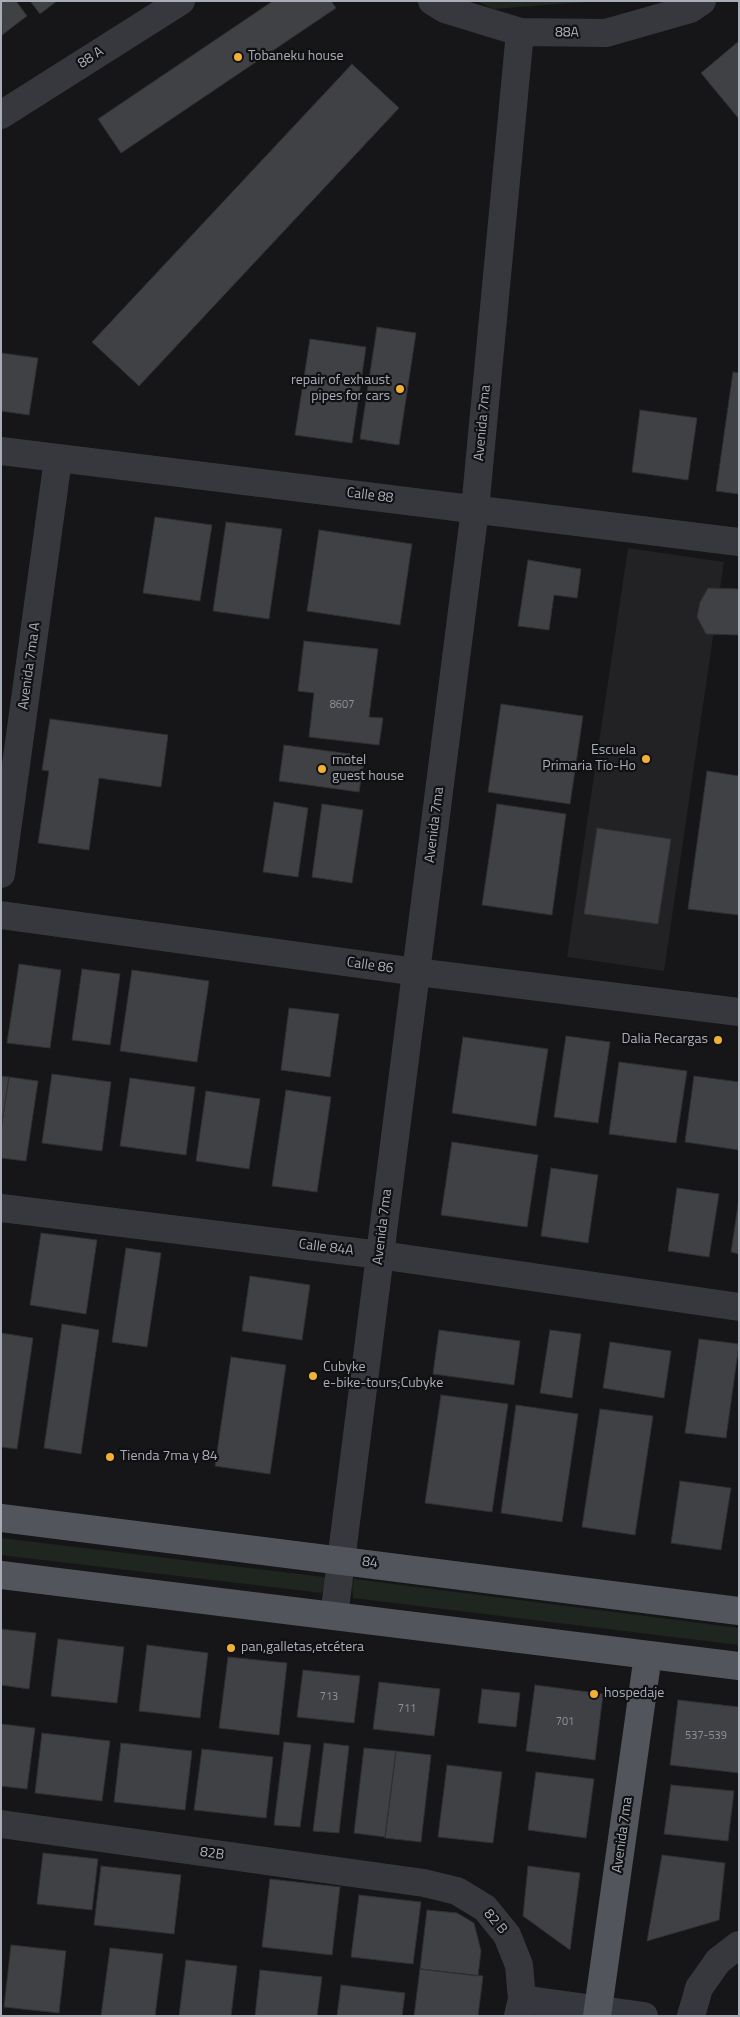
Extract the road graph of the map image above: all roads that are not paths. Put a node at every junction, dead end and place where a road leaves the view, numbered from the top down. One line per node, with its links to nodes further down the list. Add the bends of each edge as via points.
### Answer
1 (180, 1): 5 (street, 88 A)
2 (432, 1): 4 (street, 88A, via 445,9)
3 (702, 1): 4 (street, 88A, via 690,9 606,33)
4 (520, 32): 8 (street, Avenida 7ma)
5 (1, 116)
6 (1, 451): 7 (street, Calle 88)
7 (58, 459): 8 (street, Calle 88); 10 (street, Avenida 7ma A)
8 (475, 509): 9 (street, Calle 88); 12 (street, Avenida 7ma)
9 (739, 542)
10 (1, 874)
11 (1, 915): 12 (street, Calle 86)
12 (417, 972): 13 (street, Calle 86); 15 (street, Avenida 7ma)
13 (739, 1012)
14 (1, 1208): 15 (street, Calle 84A)
15 (380, 1255): 16 (street, Calle 84A); 18 (street, Avenida 7ma)
16 (739, 1307)
17 (1, 1518): 18 (main road, 84)
18 (340, 1559): 20 (main road, 84); 21 (street, Avenida 7ma)
19 (1, 1575): 21 (main road)
20 (739, 1611)
21 (334, 1616): 22 (main road)
22 (648, 1655): 23 (main road); 28 (main road, Avenida 7ma)
23 (739, 1666)
24 (1, 1824): 25 (street, 82B)
25 (424, 1883): 27 (street, 82 B, via 457,1891 485,1908 507,1934 519,1965)
26 (739, 1945): 30 (street, via 718,1961 699,1988)
27 (520, 2007): 28 (street)
28 (598, 2013): 29 (street)
29 (644, 2016)
30 (690, 2016)

